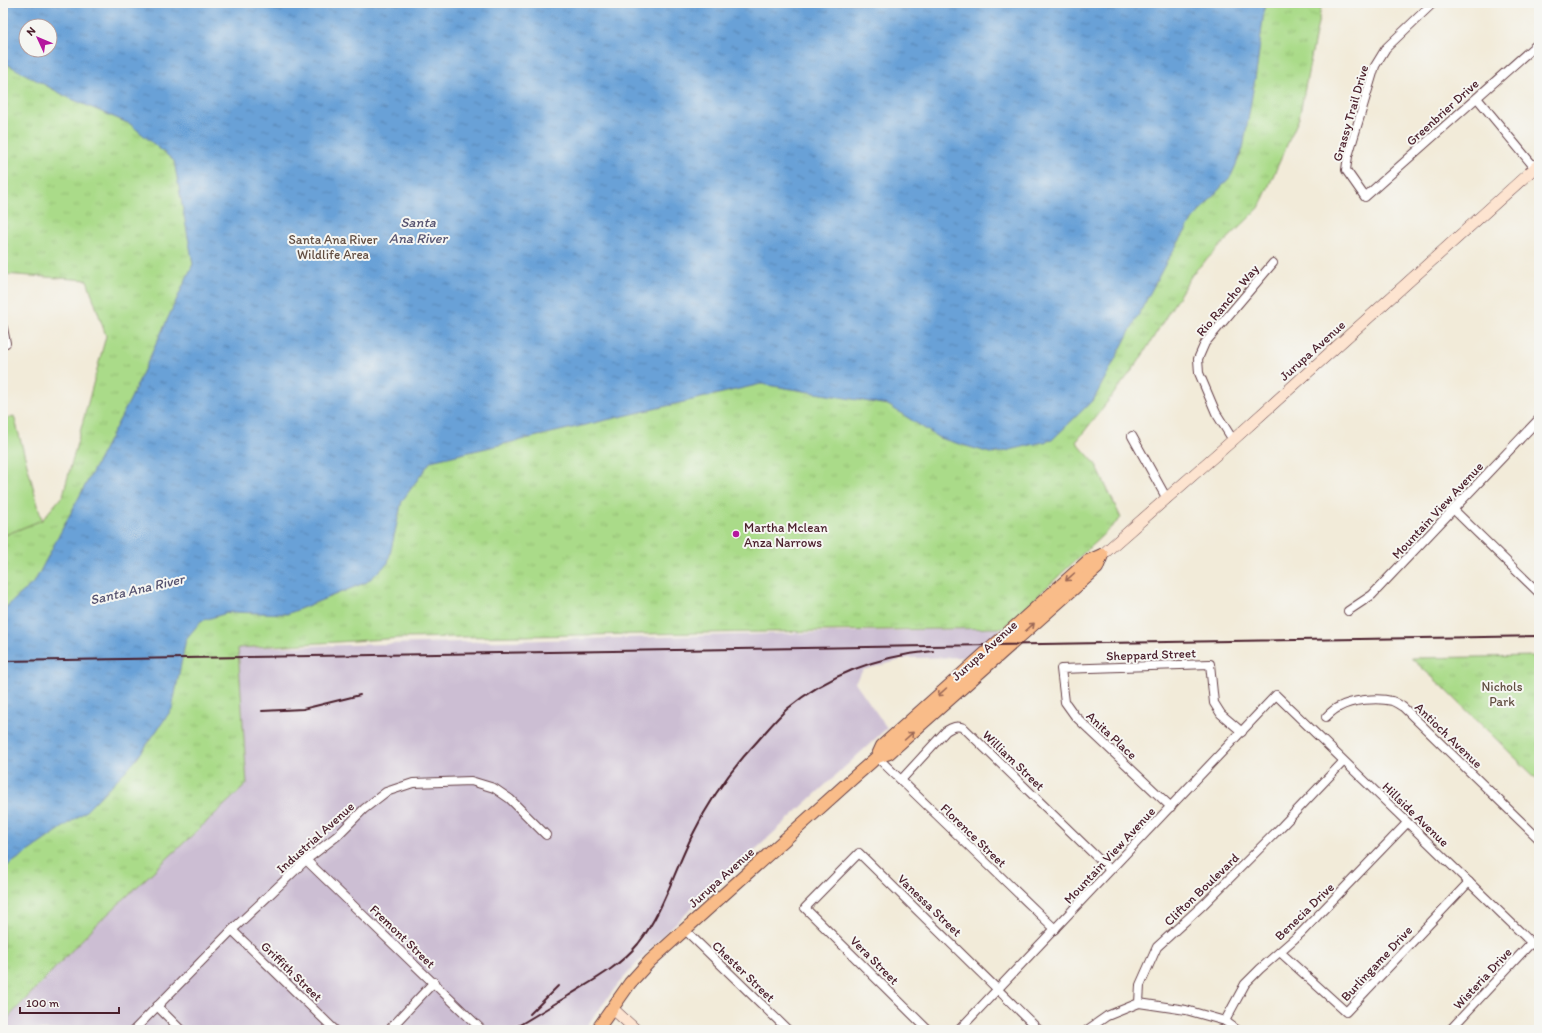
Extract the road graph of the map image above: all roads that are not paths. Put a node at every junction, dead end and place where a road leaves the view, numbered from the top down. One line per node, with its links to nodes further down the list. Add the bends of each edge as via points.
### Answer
1 (1433, 3): 5 (street, Grassy Trail Drive, via 1386,48 1375,66 1346,170)
2 (1535, 46): 3 (street, Greenbrier Drive)
3 (1477, 98): 4 (street); 5 (street, Greenbrier Drive)
4 (1537, 166): 11 (main road, Jurupa Avenue)
5 (1365, 197)
6 (1273, 263): 11 (street, Rio Rancho Way, via 1205,343 1198,359 1198,373 1216,413)
7 (3, 328): 8 (street)
8 (5, 343)
9 (1539, 419): 13 (street, Mountain View Avenue)
10 (1132, 436): 12 (street)
11 (1234, 440): 12 (main road, Jurupa Avenue)
12 (1167, 499): 14 (main road, Jurupa Avenue)
13 (1454, 510): 15 (street); 16 (street, Mountain View Avenue, via 1372,595)
14 (1102, 555): 21 (main road, Jurupa Avenue, via 1097,568 889,753)
15 (1539, 593)
16 (1348, 612)
17 (1061, 668): 20 (street, Sheppard Street, via 1210,664 1214,703 1221,714); 24 (street, Anita Place, via 1065,702 1074,716)
18 (1276, 695): 20 (street, Mountain View Avenue); 22 (street, Hillside Avenue)
19 (1326, 717): 27 (street, Antioch Avenue, via 1346,703 1383,699 1393,701 1403,707)
20 (1242, 732): 24 (street, Mountain View Avenue)
21 (877, 757): 23 (street, Florence Street); 32 (main road, Jurupa Avenue)
22 (1343, 762): 25 (street, Hillside Avenue); 40 (street, Clifton Boulevard, via 1204,904 1157,947 1140,986)
23 (901, 780): 29 (street, William Street, via 946,731 960,726); 33 (street, Florence Street)
24 (1171, 807): 29 (street, Mountain View Avenue)
25 (1407, 823): 30 (street, Hillside Avenue); 37 (street, Benecia Drive, via 1302,934)
26 (546, 835): 28 (street, Industrial Avenue, via 510,799 494,788 471,782 413,783 386,792)
27 (1539, 839)
28 (306, 860): 34 (street, Industrial Avenue); 38 (street, Fremont Street)
29 (1110, 870): 33 (street, Mountain View Avenue)
30 (1469, 882): 35 (street, Hillside Avenue); 37 (street, Burlingame Drive, via 1346,1012)
31 (805, 908): 39 (street, Vanessa Street, via 859,853); 52 (street, Vera Street)
32 (684, 929): 42 (main road, Jurupa Avenue, via 650,961); 51 (street, Chester Street)
33 (1055, 929): 39 (street, Mountain View Avenue)
34 (232, 930): 41 (street, Industrial Avenue); 46 (street, Griffith Street)
35 (1531, 943): 36 (street, Hillside Avenue); 57 (street, Wisteria Drive)
36 (1539, 950)
37 (1280, 952): 43 (street, Benecia Drive, via 1245,984)
38 (434, 982): 47 (street); 48 (street, Fremont Street)
39 (998, 989): 53 (street, Mountain View Avenue); 54 (street, Vanessa Street)
40 (1139, 1003): 43 (street, via 1186,1010); 55 (street, via 1106,1016)
41 (157, 1006): 44 (street, Industrial Avenue); 45 (street)
42 (612, 1008): 49 (main road, Jurupa Avenue); 50 (main road)
43 (1225, 1021): 56 (street)
44 (134, 1030)
45 (181, 1030)
46 (335, 1030)
47 (389, 1030)
48 (482, 1030)
49 (597, 1030)
50 (636, 1030)
51 (788, 1030)
52 (928, 1030)
53 (959, 1030)
54 (1039, 1030)
55 (1087, 1030)
56 (1237, 1030)
57 (1450, 1030)

